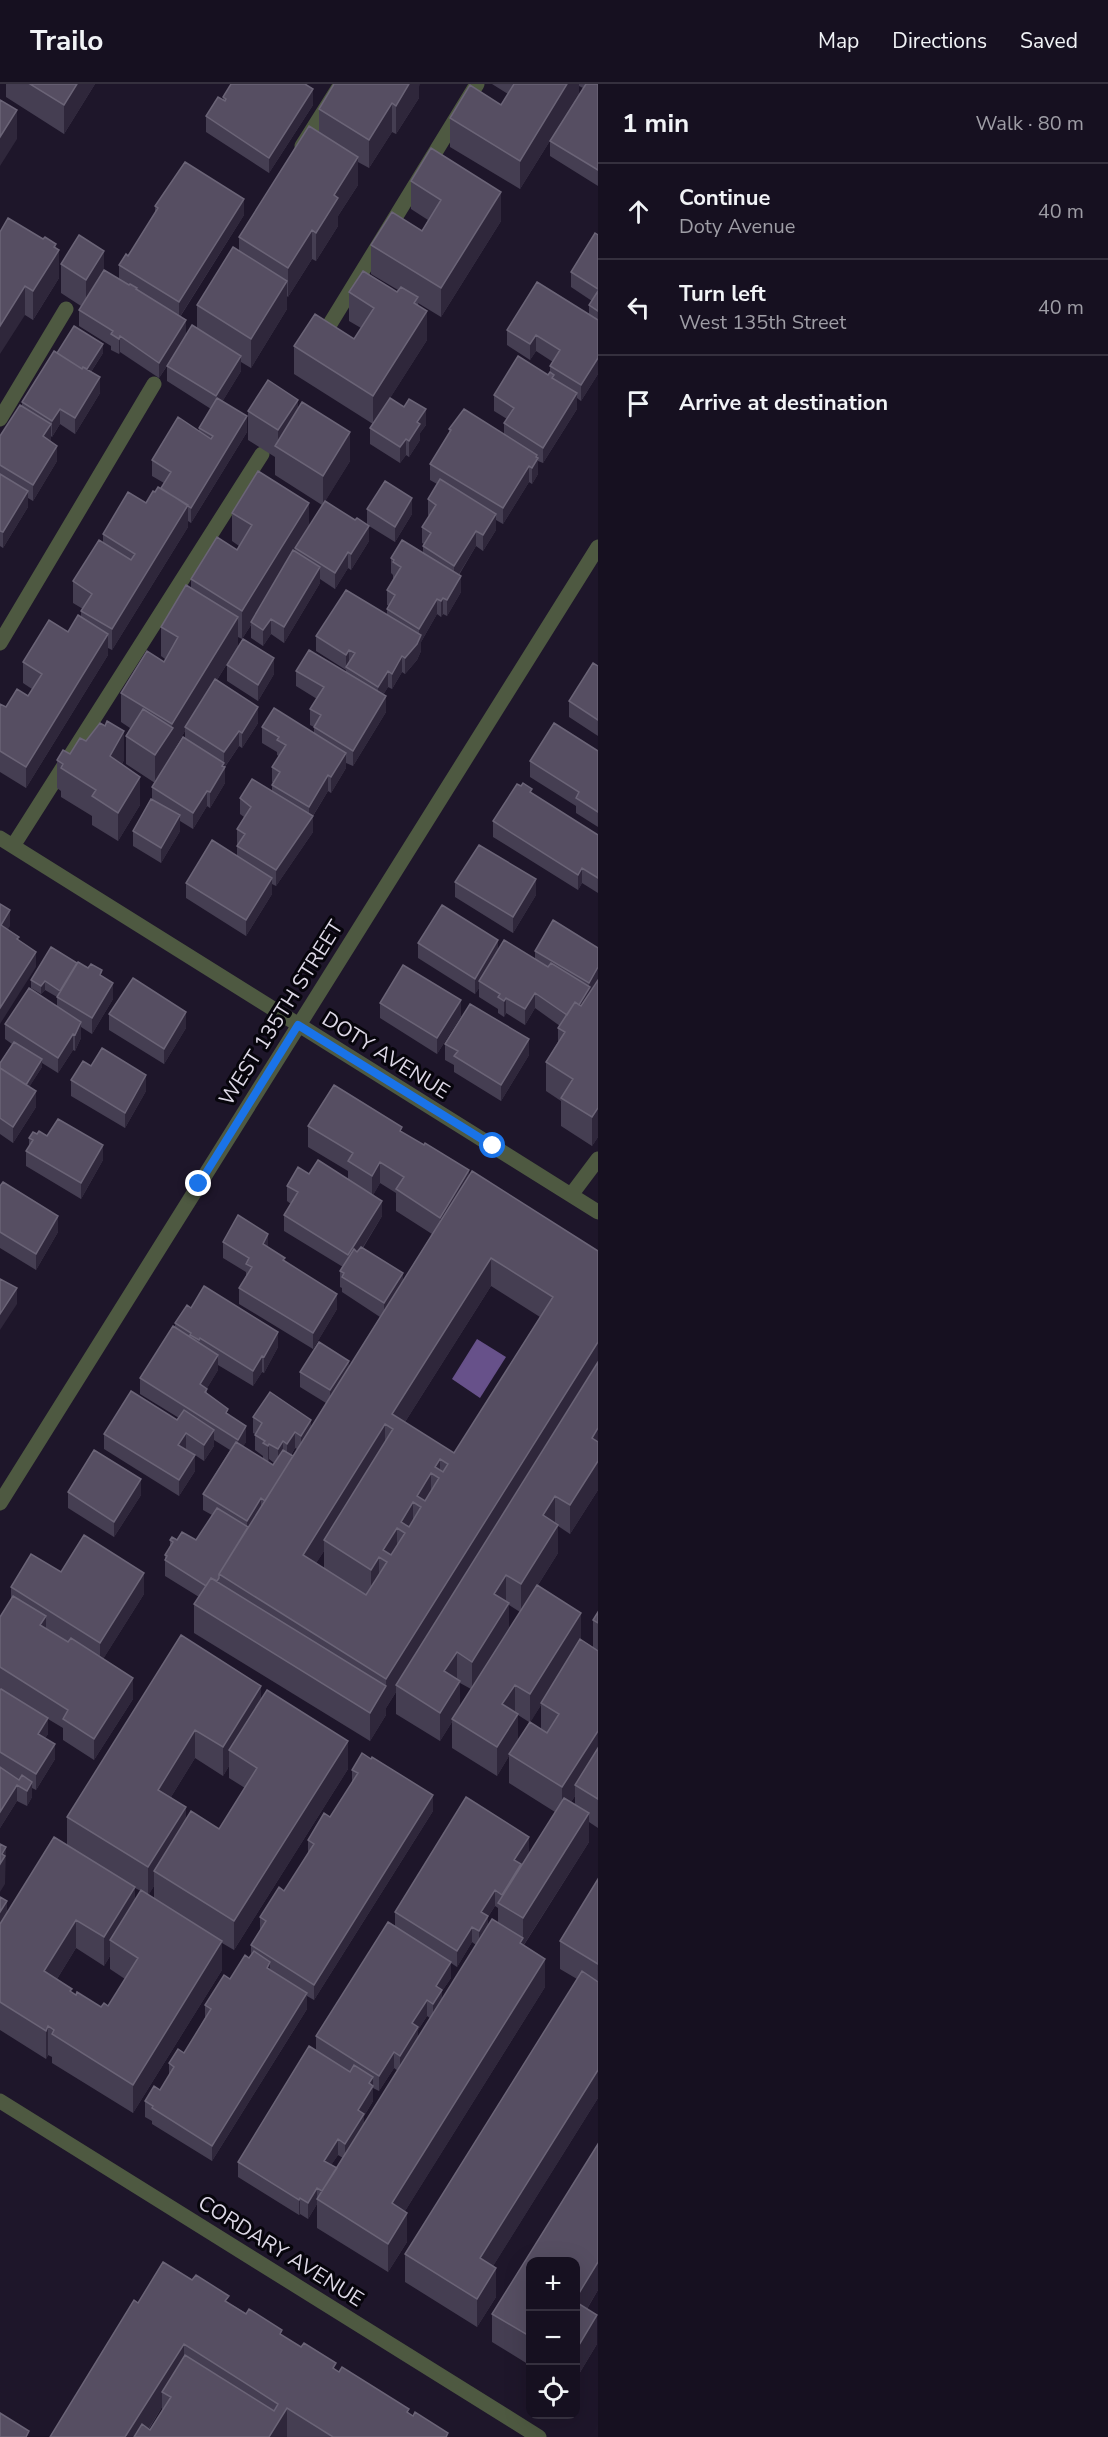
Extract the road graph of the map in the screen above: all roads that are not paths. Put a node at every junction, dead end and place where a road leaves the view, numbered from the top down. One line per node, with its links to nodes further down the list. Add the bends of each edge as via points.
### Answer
1 (341, 84): 3 (street)
2 (477, 84): 5 (street)
3 (295, 158)
4 (66, 309): 7 (street)
5 (330, 324)
6 (154, 384): 10 (street)
7 (0, 419)
8 (262, 454): 11 (street)
9 (598, 547): 12 (street, WEST 135TH STREET)
10 (0, 642)
11 (7, 842): 12 (street, DOTY AVENUE)
12 (298, 1025): 14 (street, DOTY AVENUE); 16 (street, WEST 135TH STREET)
13 (598, 1159): 14 (street)
14 (571, 1195): 15 (street, DOTY AVENUE)
15 (598, 1212)
16 (0, 1503)
17 (0, 2101): 18 (street, CORDARY AVENUE)
18 (539, 2437)

